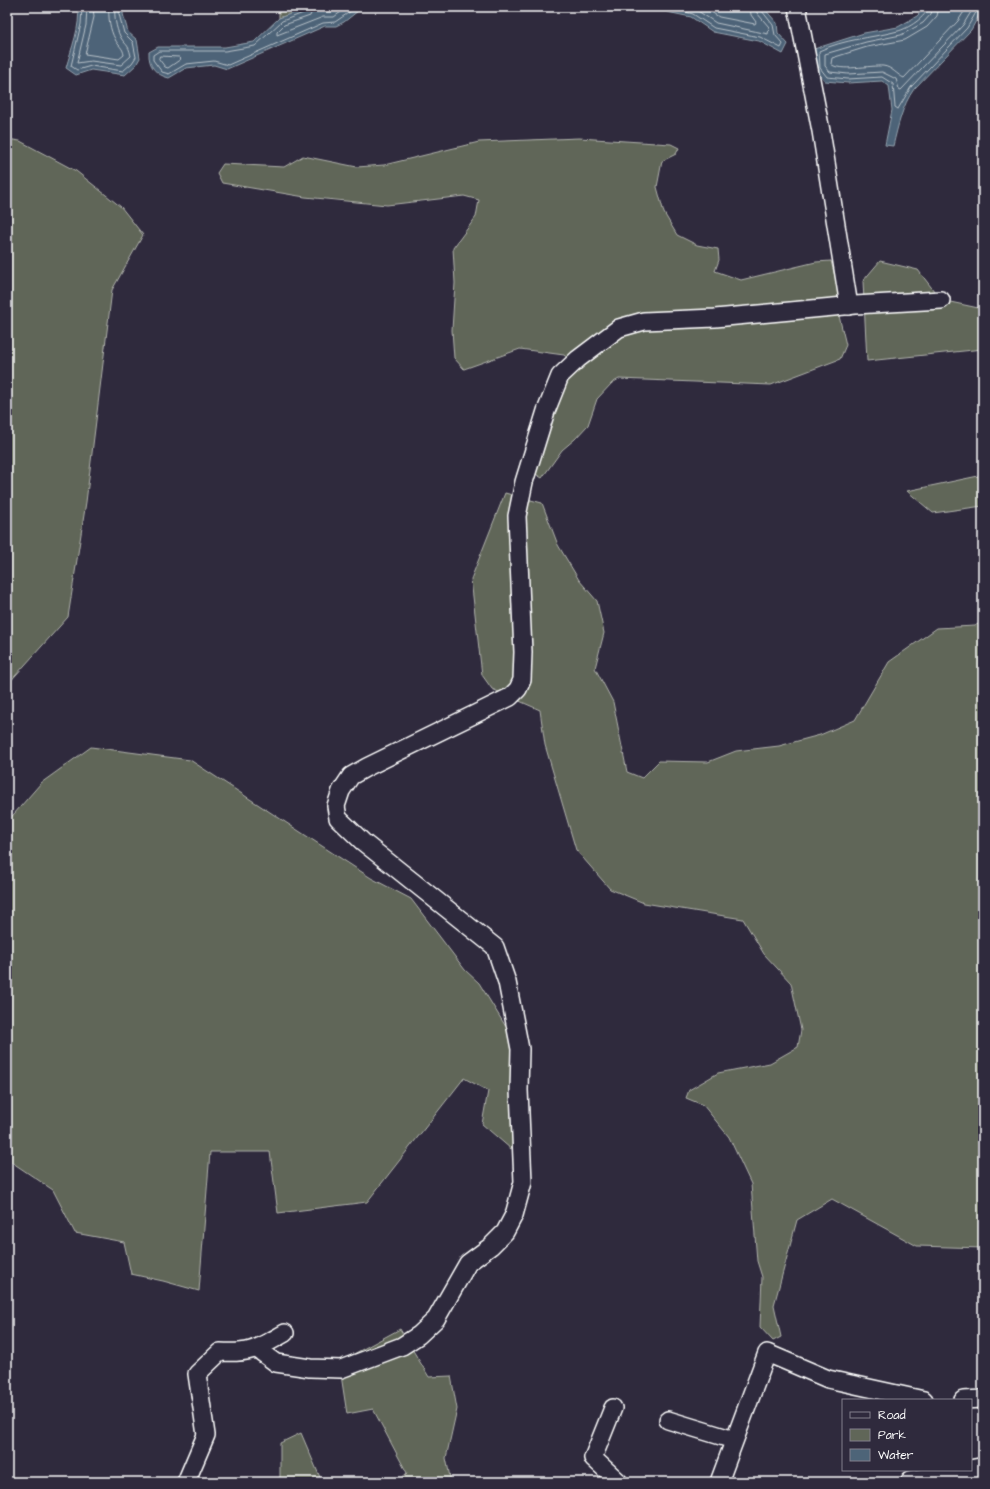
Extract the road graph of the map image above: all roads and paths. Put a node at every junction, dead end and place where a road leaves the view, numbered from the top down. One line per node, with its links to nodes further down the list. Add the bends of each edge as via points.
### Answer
1 (798, 7): 3 (street, via 822,131)
2 (941, 300): 3 (street)
3 (849, 306): 5 (street, via 730,317 644,321 619,328 560,376 524,482 517,516 523,652 522,680 518,689 510,696 351,776 341,791 336,806 338,818 363,842 495,947 507,982 520,1049 519,1090 524,1182 514,1216 505,1232 468,1263 436,1319 420,1335 402,1346 341,1369 276,1363)
4 (285, 1333): 5 (street)
5 (257, 1349): 13 (street, via 241,1353 220,1352 197,1374 206,1435)
6 (919, 1399): 11 (street, via 828,1379 767,1353)
7 (983, 1399): 8 (street)
8 (972, 1400)
9 (612, 1408): 14 (street, via 593,1458)
10 (668, 1420): 11 (street)
11 (734, 1440): 15 (street)
12 (983, 1469): 16 (main road)
13 (186, 1482)
14 (619, 1482)
15 (719, 1482)
16 (912, 1482)

